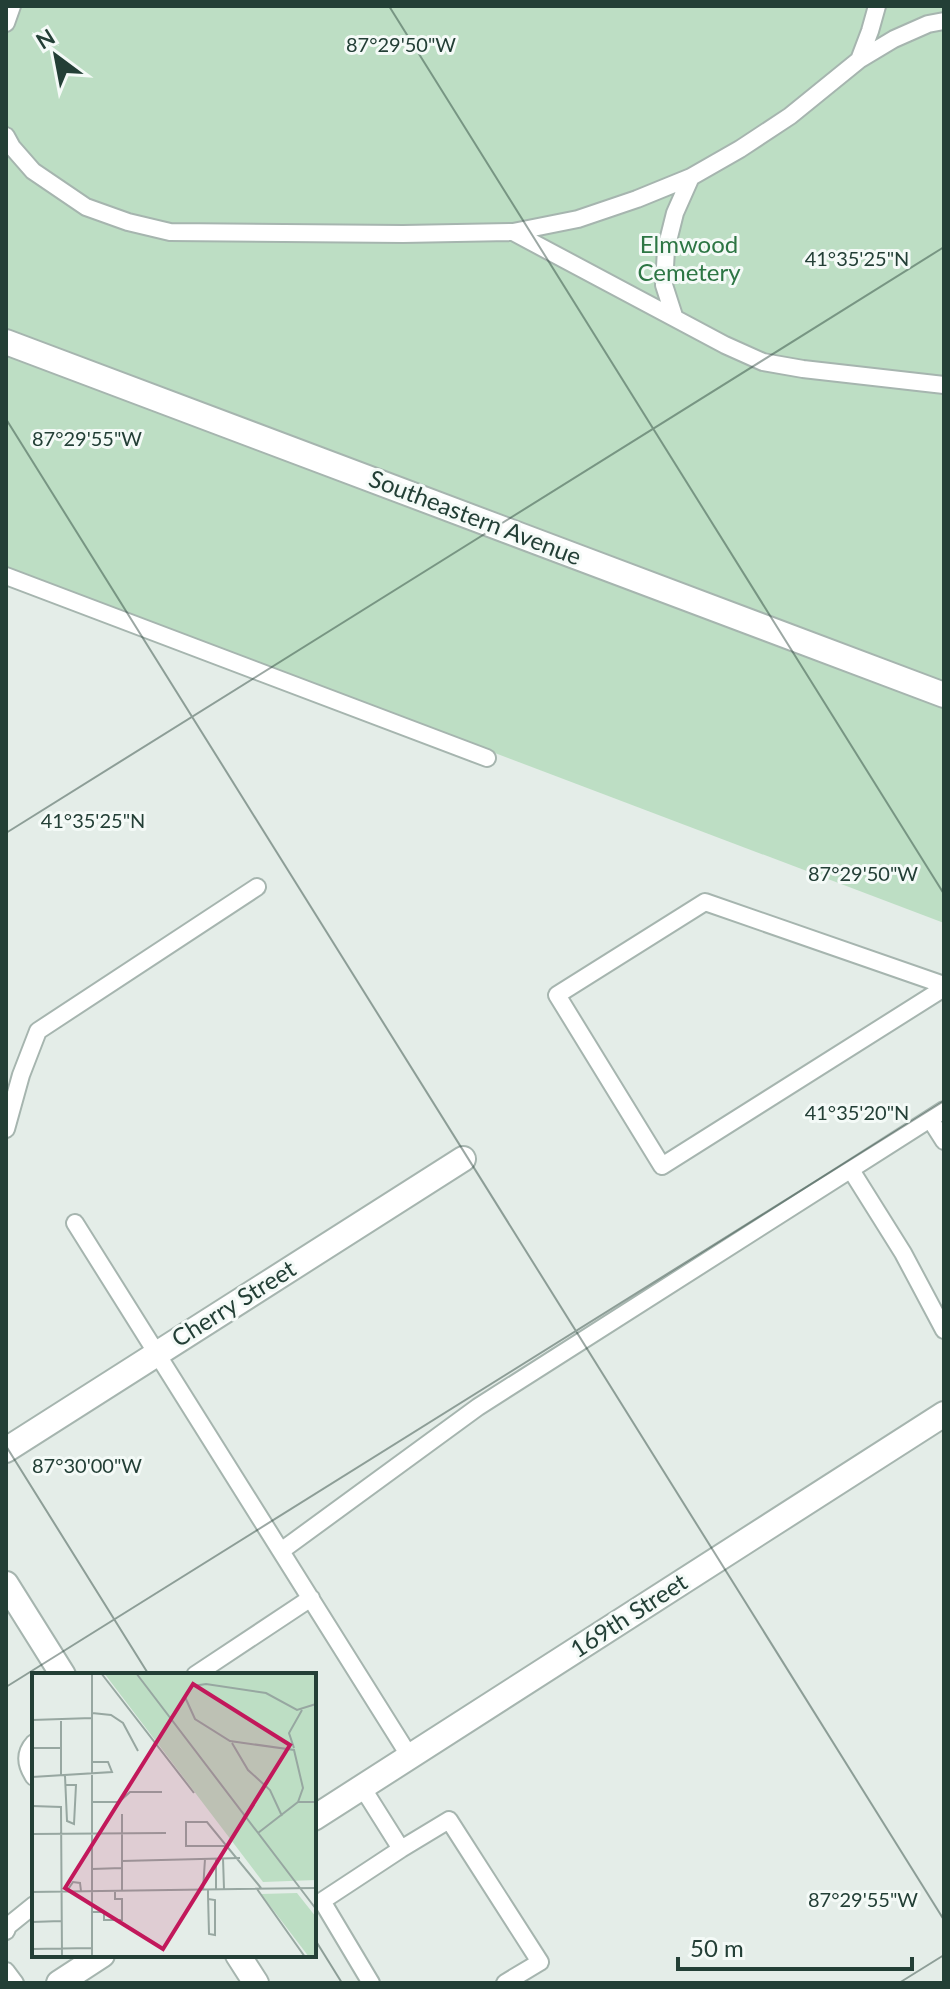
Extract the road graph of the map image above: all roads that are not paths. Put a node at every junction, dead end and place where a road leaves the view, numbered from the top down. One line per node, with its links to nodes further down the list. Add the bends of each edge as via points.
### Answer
1 (12, 6): 4 (lane)
2 (877, 6): 5 (lane)
3 (944, 21): 5 (lane, via 894,39)
4 (6, 23)
5 (859, 60): 7 (lane, via 790,116)
6 (6, 136): 8 (lane, via 33,171 86,207 170,232)
7 (691, 177): 8 (lane, via 578,219); 9 (lane, via 666,249 664,285)
8 (513, 232): 9 (lane)
9 (674, 316): 11 (lane, via 763,362)
10 (6, 342): 13 (street, Southeastern Avenue)
11 (944, 385)
12 (6, 576): 14 (lane)
13 (944, 695)
14 (487, 758)
15 (257, 887): 18 (lane, via 38,1031)
16 (944, 987): 16 (lane, via 705,902 557,995 662,1166)
17 (937, 1114): 19 (lane); 21 (lane)
18 (6, 1129)
19 (944, 1141)
20 (463, 1159): 24 (street, Cherry Street)
21 (851, 1170): 23 (lane); 27 (lane, via 478,1407)
22 (75, 1223): 24 (lane)
23 (944, 1330)
24 (157, 1353): 26 (street, Cherry Street); 27 (lane)
25 (944, 1414): 33 (street, 169th Street)
26 (6, 1450)
27 (281, 1551): 29 (lane)
28 (6, 1584): 30 (street)
29 (311, 1598): 31 (lane); 33 (lane)
30 (62, 1673)
31 (198, 1673)
32 (32, 1746): 34 (lane, via 27,1760)
33 (410, 1757): 35 (street, 169th Street)
34 (32, 1772)
35 (362, 1787): 36 (street, 169th Street); 37 (lane)
36 (316, 1817)
37 (401, 1849): 46 (lane, via 322,1901); 47 (lane, via 449,1820 540,1962)
38 (32, 1907): 39 (lane)
39 (6, 1931)
40 (99, 1957): 44 (street)
41 (239, 1957): 45 (street)
42 (6, 1971): 43 (lane)
43 (15, 1983)
44 (59, 1983)
45 (256, 1983)
46 (371, 1983)
47 (505, 1983)

